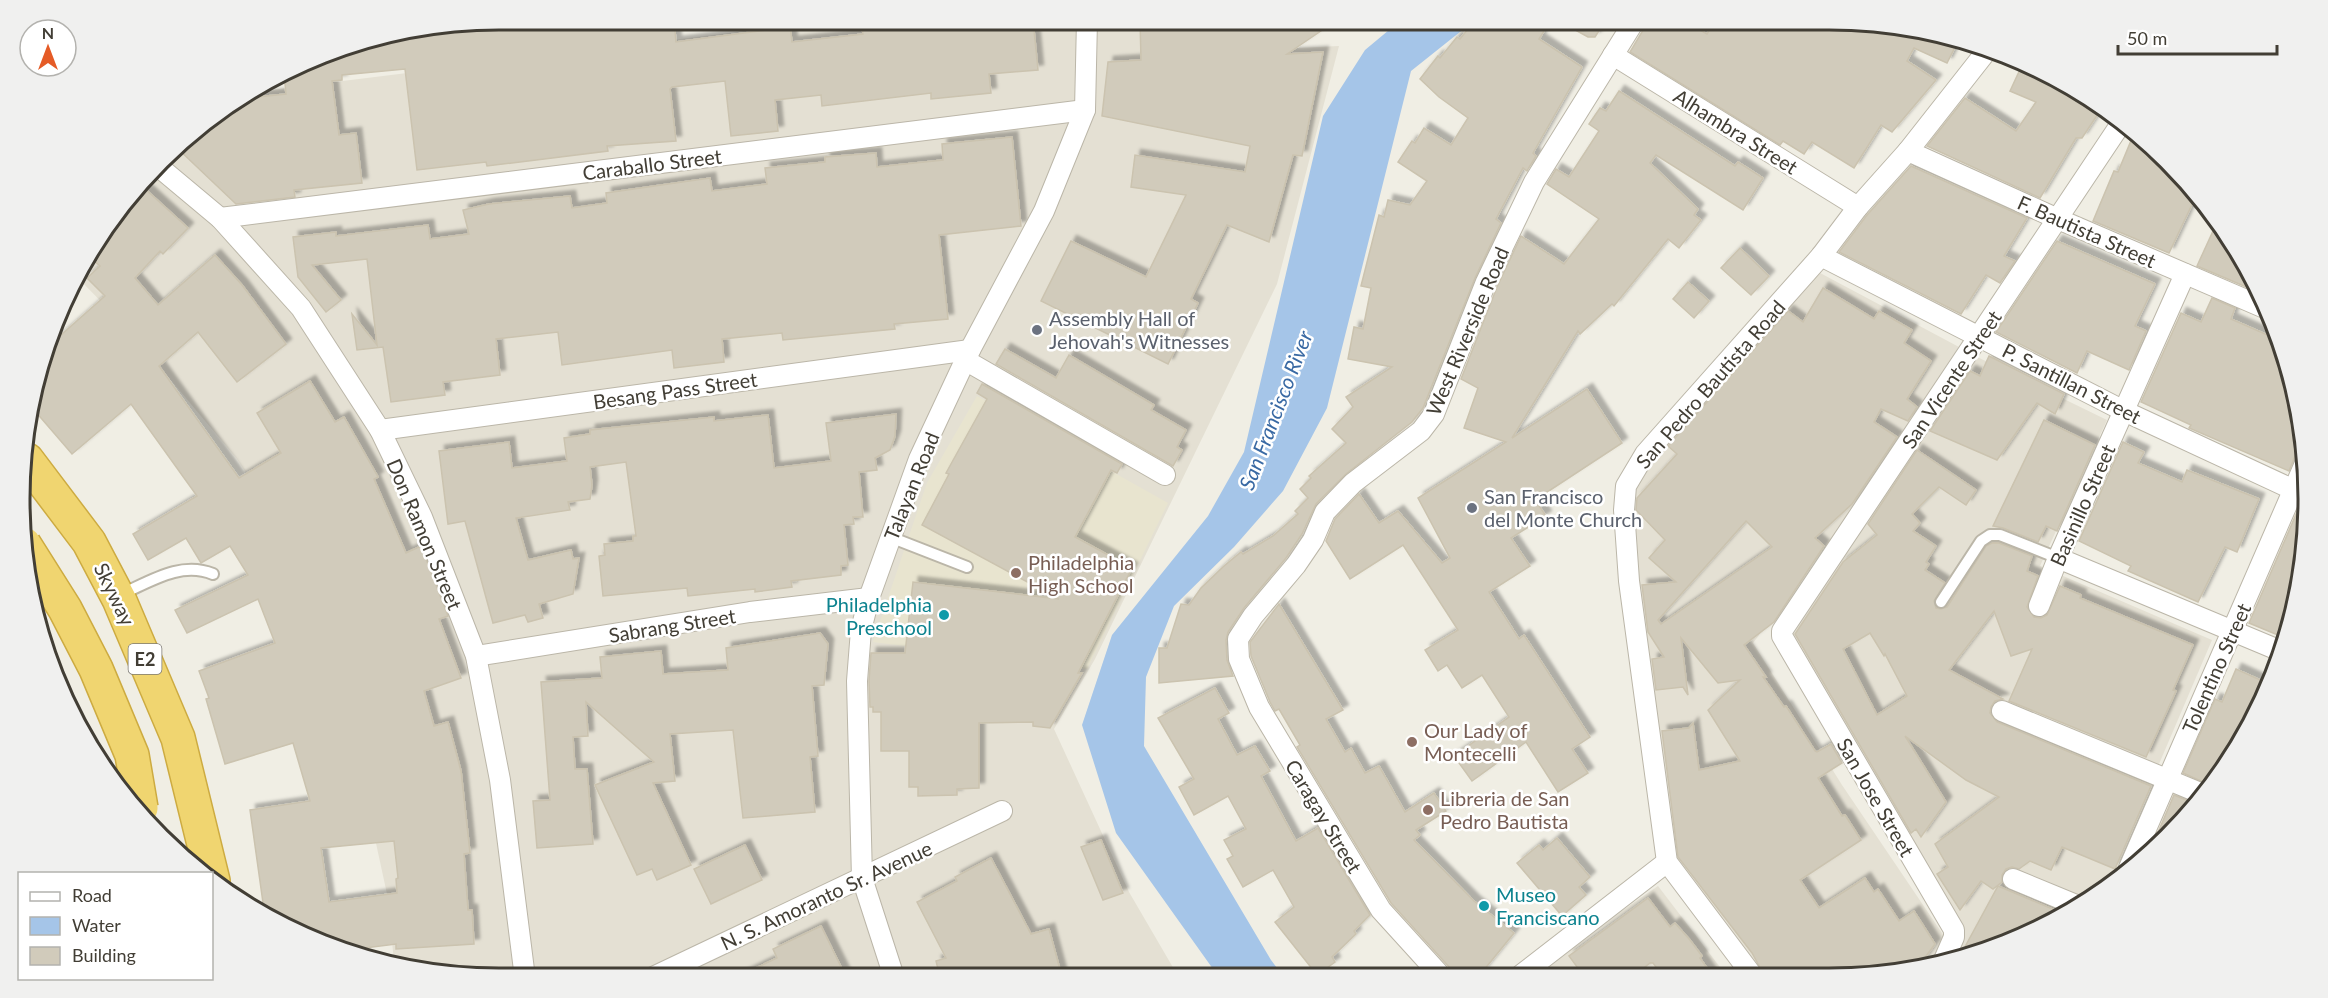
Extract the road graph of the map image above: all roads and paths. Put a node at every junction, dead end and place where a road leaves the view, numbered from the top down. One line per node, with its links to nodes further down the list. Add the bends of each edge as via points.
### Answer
1 (1087, 30): 5 (street, Talayan Road)
2 (1629, 30): 3 (street, West Riverside Road)
3 (1613, 55): 9 (street, Alhambra Street); 34 (street, West Riverside Road, via 1534,182 1486,282 1434,414 1421,431 1353,483 1325,512 1296,565)
4 (1983, 56): 7 (street, San Pedro Bautista Road)
5 (1085, 110): 10 (street, Caraballo Street); 16 (street, Talayan Road, via 1044,211)
6 (2117, 129): 11 (street, San Vicente Street)
7 (1908, 151): 9 (street, San Pedro Bautista Road); 11 (street, F. Bautista Street)
8 (164, 171): 10 (street, Don Ramon Street)
9 (1858, 207): 12 (street, San Pedro Bautista Road)
10 (220, 218): 18 (street, Don Ramon Street, via 301,308)
11 (2058, 219): 13 (street, F. Bautista Street); 15 (street, San Vicente Street)
12 (1821, 256): 15 (street, P. Santillan Street); 43 (street, San Pedro Bautista Road, via 1645,454 1626,486 1629,581)
13 (2185, 274): 14 (street, F. Bautista Street); 17 (street, Basinillo Street)
14 (2255, 304)
15 (1979, 336): 17 (street, P. Santillan Street); 33 (street, San Vicente Street, via 1783,628)
16 (968, 355): 18 (street, Besang Pass Street); 20 (street); 23 (street, Talayan Road, via 919,459)
17 (2124, 411): 22 (street, P. Santillan Street); 24 (street, Basinillo Street)
18 (380, 430): 36 (street, Don Ramon Street, via 422,517)
19 (31, 466): 44 (highway, Skyway / E2, via 89,542 119,599 178,738)
20 (1165, 475)
21 (2297, 482): 22 (street, Tolentino Street)
22 (2294, 490): 32 (street, Tolentino Street)
23 (890, 537): 26 (lane); 29 (street, Talayan Road)
24 (2058, 558): 30 (lane, via 2000,535 1990,535 1981,541); 31 (street, Basinillo Street); 32 (street)
25 (34, 560): 40 (highway, E2, bridge, via 96,669 132,755)
26 (967, 567)
27 (213, 574): 28 (lane, via 181,569)
28 (122, 594)
29 (869, 598): 36 (street, Sabrang Street, via 750,612); 45 (street, Talayan Road, via 861,630 857,681)
30 (1941, 602)
31 (2039, 606)
32 (2232, 630): 35 (street); 38 (street, Tolentino Street)
33 (1782, 636): 48 (street, San Jose Street, via 1954,930)
34 (1238, 639): 52 (street, Caragay Street, via 1239,659 1259,707 1381,910)
35 (2274, 648)
36 (476, 656): 49 (street, Don Ramon Street, via 500,780)
37 (2002, 711): 38 (street)
38 (2167, 779): 39 (street); 42 (street, Tolentino Street)
39 (2196, 791)
40 (140, 800)
41 (1002, 811): 45 (street, N. S. Amoranto Sr. Avenue)
42 (2135, 855)
43 (1667, 862): 53 (street); 54 (street, San Pedro Bautista Road)
44 (210, 868)
45 (862, 878): 50 (street, N. S. Amoranto Sr. Avenue); 51 (street, Talayan Road)
46 (2013, 879): 47 (street)
47 (2069, 902)
48 (1947, 953)
49 (524, 968)
50 (672, 968)
51 (891, 968)
52 (1434, 968)
53 (1530, 968)
54 (1747, 968)

